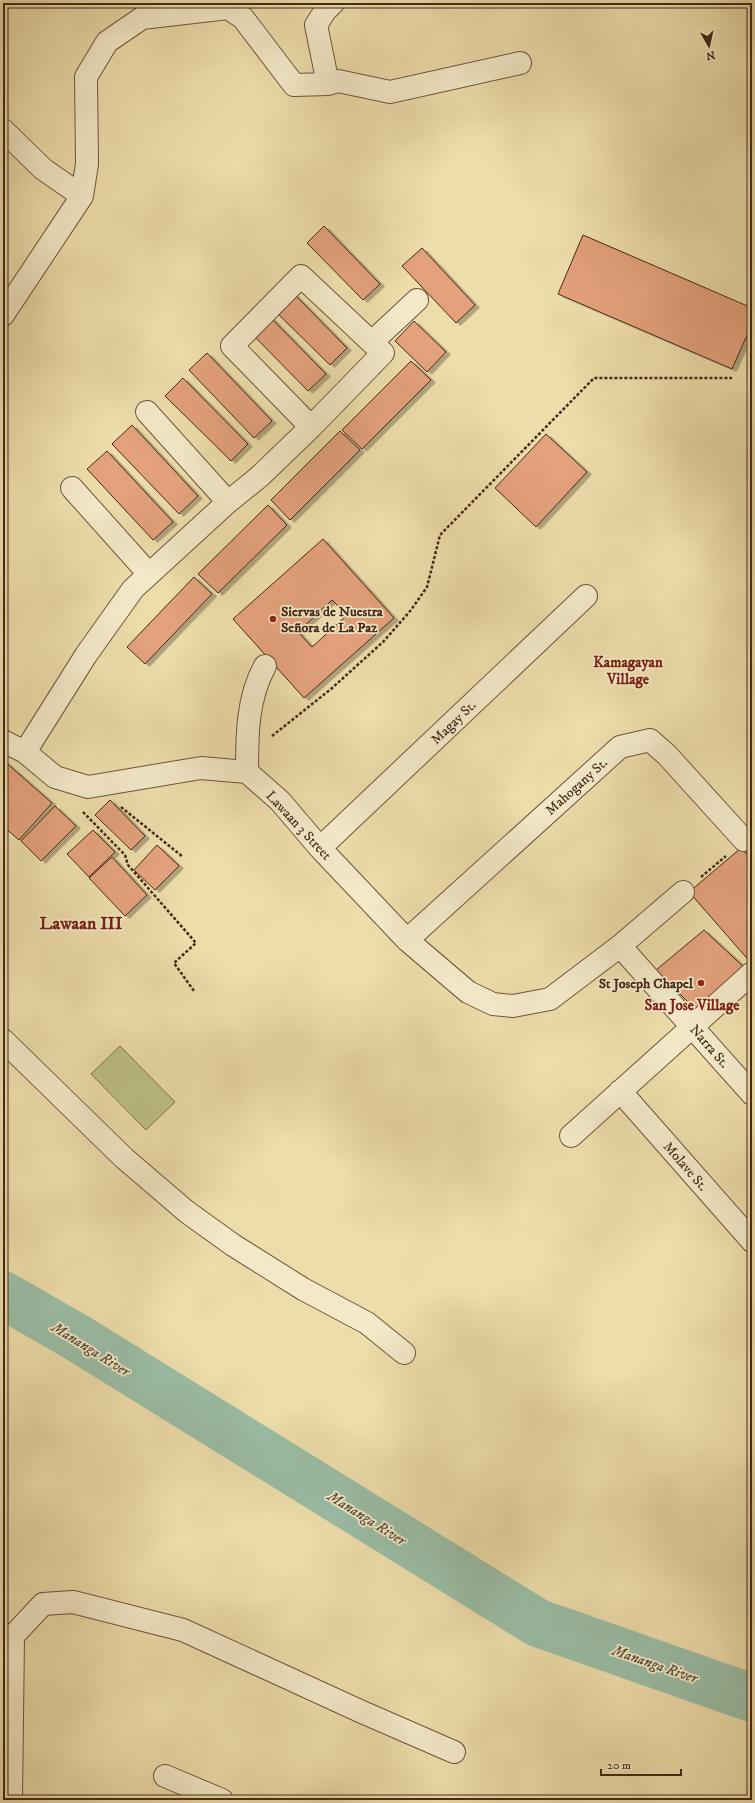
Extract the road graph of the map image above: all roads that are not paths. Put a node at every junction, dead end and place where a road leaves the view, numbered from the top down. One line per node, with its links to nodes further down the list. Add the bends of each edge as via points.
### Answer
1 (333, 3): 3 (street, via 316,25)
2 (520, 63): 3 (street, via 390,92 338,81)
3 (328, 84): 5 (street, via 294,85 243,18 228,8 142,18 107,42 86,77 87,164)
4 (3, 130): 5 (street, via 43,169)
5 (82, 196): 7 (street)
6 (417, 300): 8 (street)
7 (3, 315)
8 (372, 342): 10 (street, via 383,352); 10 (street, via 301,276 232,346)
9 (147, 412): 12 (street)
10 (311, 427): 12 (street, via 259,477)
11 (72, 488): 13 (street)
12 (228, 502): 13 (street)
13 (149, 574): 17 (street, via 133,589 97,640)
14 (586, 596): 20 (street, Magay St.)
15 (264, 666): 18 (street, via 251,699)
16 (3, 741): 17 (street)
17 (25, 752): 18 (street, via 55,777 88,788 201,768)
18 (247, 772): 20 (street, Lawaan 3 Street, via 280,801)
19 (745, 840): 22 (street, Mahogany St., via 650,740 620,747)
20 (320, 848): 22 (street, Lawaan 3 Street)
21 (683, 892): 23 (street, Lawaan 3 Street)
22 (407, 940): 23 (street, Lawaan 3 Street, via 468,992 493,1004 513,1006 550,999)
23 (620, 946): 25 (street, Narra St.)
24 (752, 973): 25 (street)
25 (693, 1027): 27 (street); 28 (street, Narra St.)
26 (3, 1040): 31 (street, via 124,1158 187,1212 265,1265 367,1323)
27 (620, 1091): 29 (street); 30 (street, Molave St.)
28 (752, 1094)
29 (571, 1136)
30 (752, 1241)
31 (404, 1353)
32 (454, 1752): 34 (street, via 183,1630 73,1602 43,1604 13,1636)
33 (165, 1776): 35 (street)
34 (11, 1800)
35 (222, 1800)

